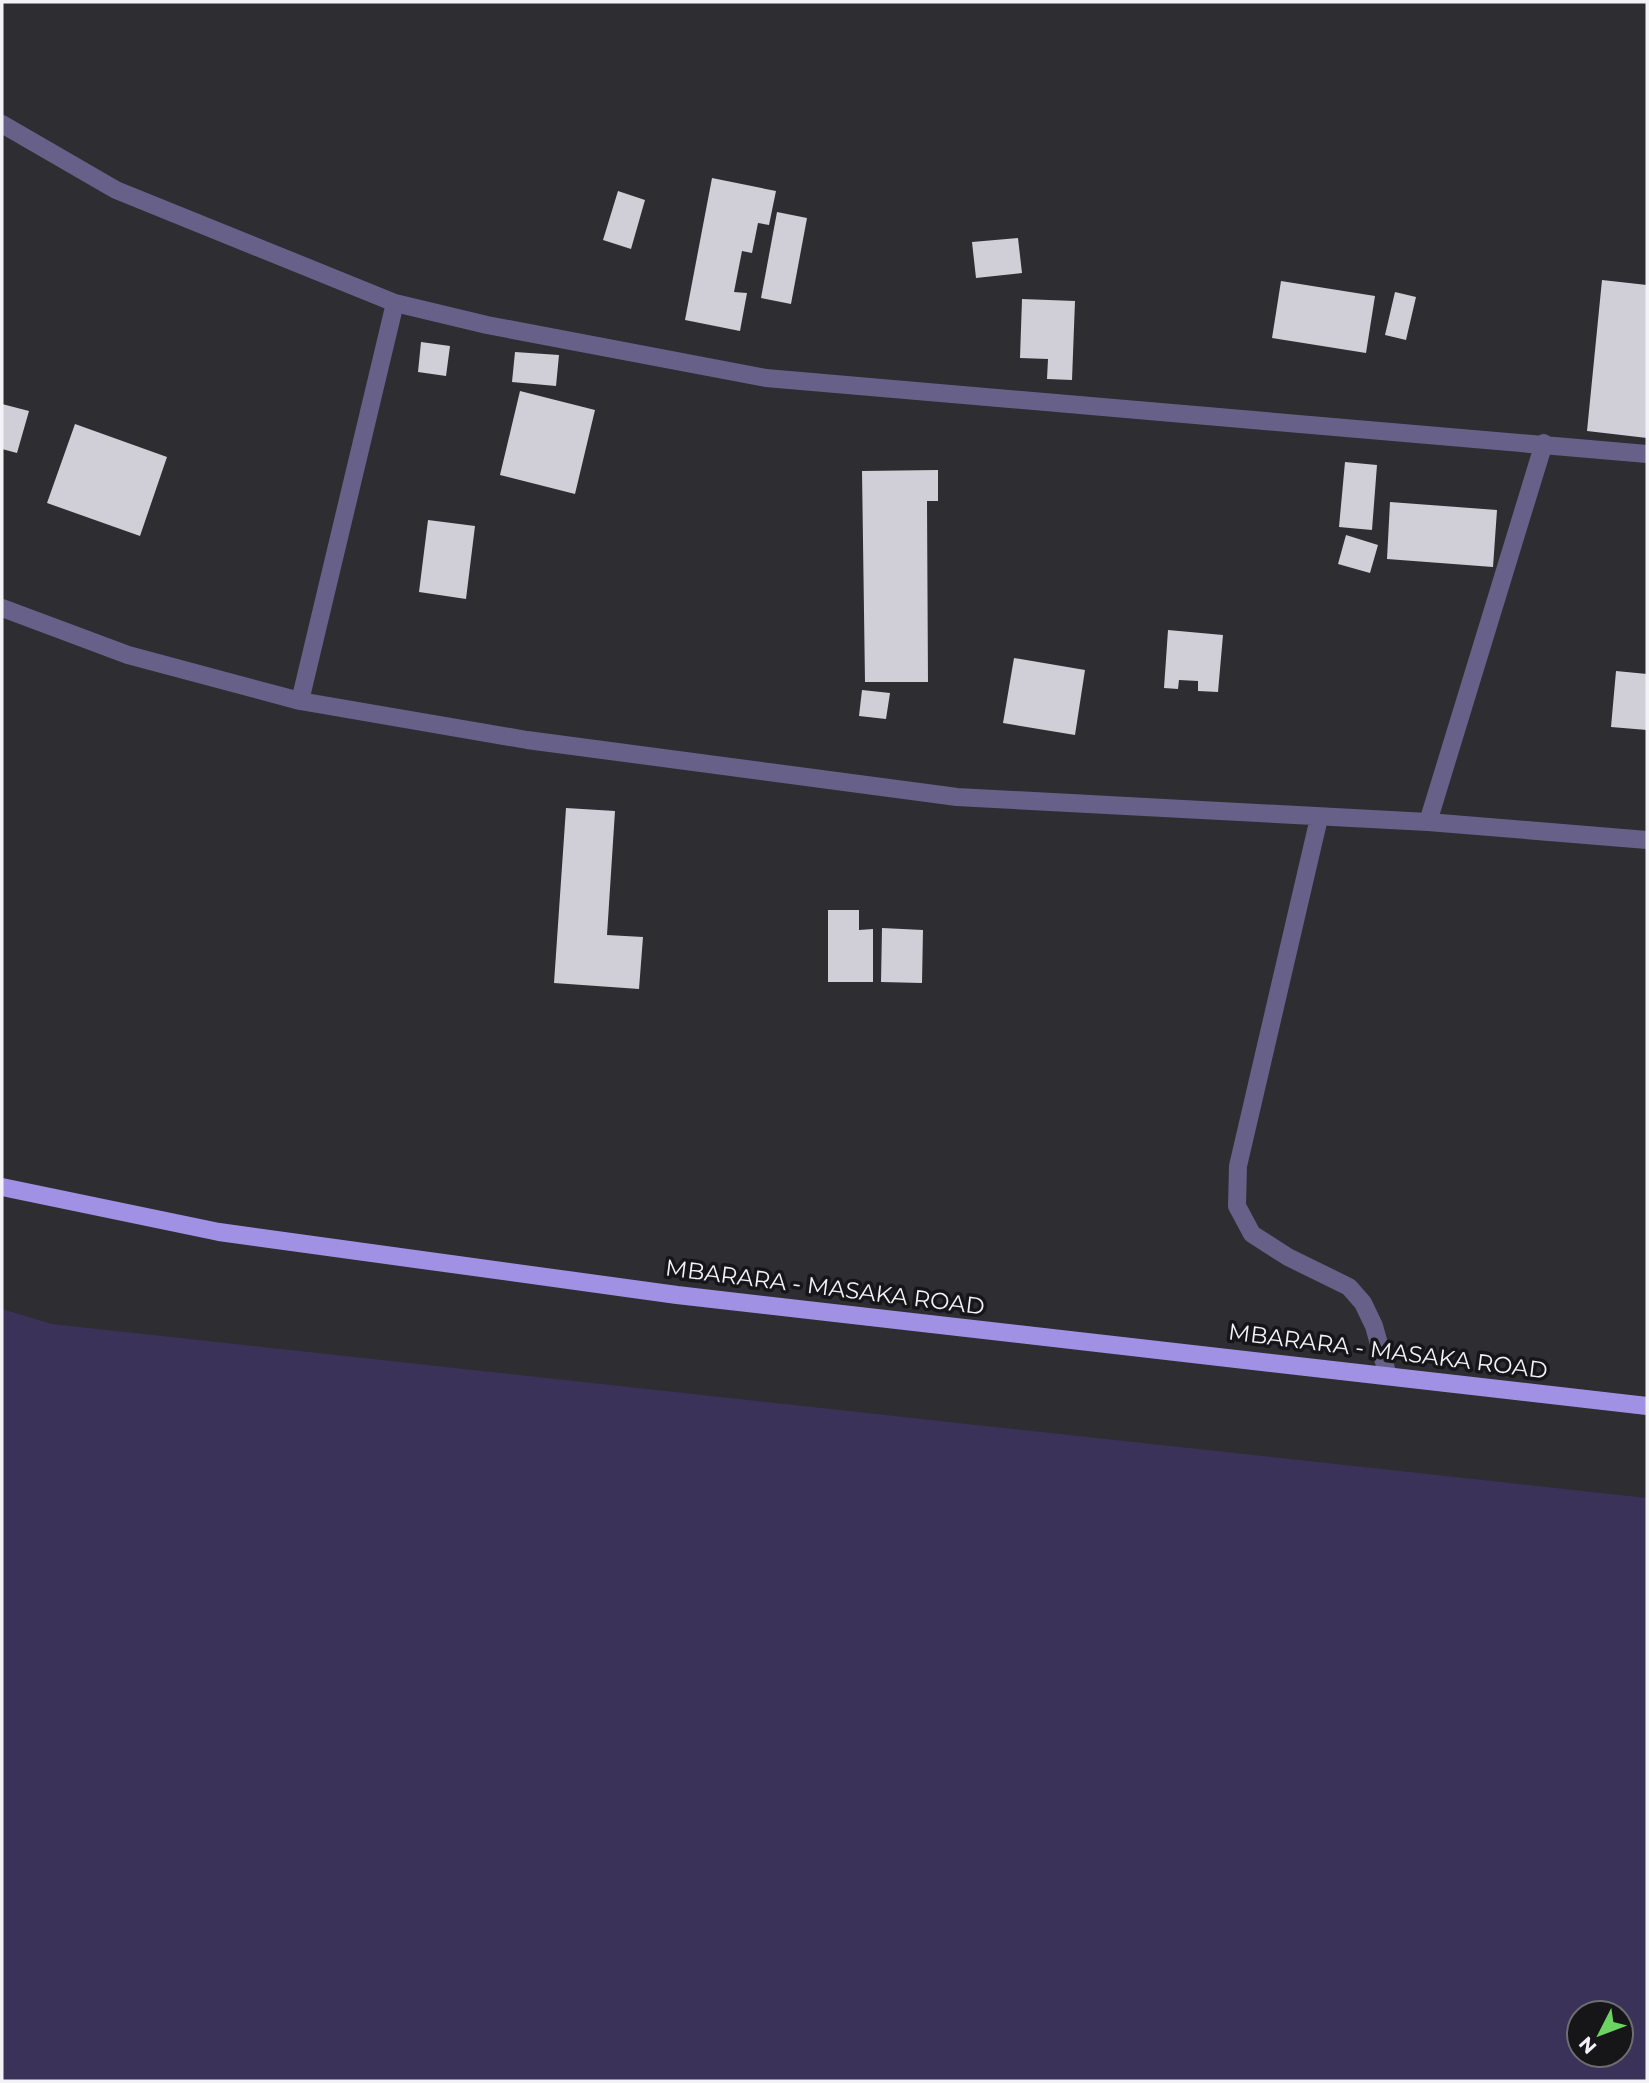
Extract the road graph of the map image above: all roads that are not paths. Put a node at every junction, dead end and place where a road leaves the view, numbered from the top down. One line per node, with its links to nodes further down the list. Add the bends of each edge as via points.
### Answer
1 (2, 124): 2 (street, via 116,190)
2 (395, 303): 3 (street, via 766,379); 6 (street)
3 (1544, 443): 4 (street); 8 (street)
4 (1647, 454)
5 (2, 608): 6 (street, via 128,655)
6 (300, 701): 7 (street, via 527,740 957,797)
7 (1319, 818): 8 (street); 11 (street, via 1238,1166 1237,1206 1252,1234 1349,1287 1374,1326)
8 (1427, 822): 9 (street)
9 (1647, 840)
10 (2, 1187): 11 (main road, MBARARA - MASAKA ROAD, via 219,1232 610,1286)
11 (1388, 1376): 12 (main road, MBARARA - MASAKA ROAD)
12 (1647, 1406)

